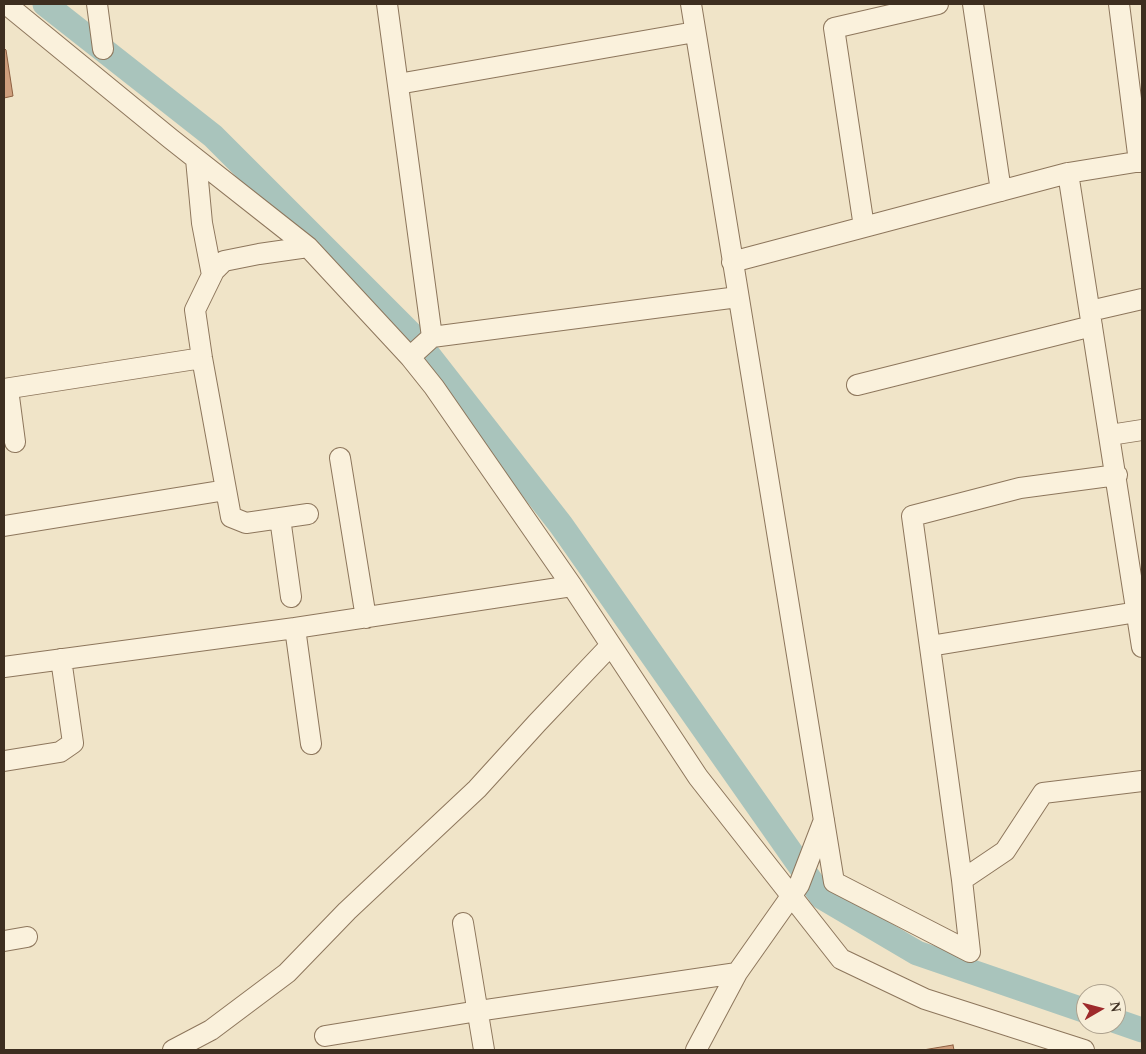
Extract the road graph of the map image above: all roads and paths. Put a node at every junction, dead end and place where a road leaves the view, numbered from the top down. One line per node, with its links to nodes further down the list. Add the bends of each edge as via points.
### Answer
1 (6, 4): 11 (street)
2 (97, 4): 9 (street)
3 (386, 4): 10 (street)
4 (691, 4): 8 (street)
5 (938, 4): 15 (street, via 834,28)
6 (972, 4): 14 (street)
7 (1119, 4): 12 (street)
8 (695, 32): 10 (street); 17 (street)
9 (102, 49)
10 (398, 84): 22 (street)
11 (196, 159): 16 (street); 18 (street, via 202,223)
12 (1141, 161): 13 (street)
13 (1068, 173): 14 (street); 21 (street)
14 (1001, 191): 15 (street)
15 (864, 227): 17 (street)
16 (308, 247): 18 (street, via 224,261); 23 (street)
17 (732, 262): 19 (street)
18 (212, 275): 24 (street, via 195,310)
19 (738, 297): 22 (street); 49 (street)
20 (1142, 299): 21 (street)
21 (1091, 318): 25 (street); 28 (street)
22 (430, 339): 23 (street)
23 (410, 357): 36 (street)
24 (202, 358): 26 (street); 32 (street)
25 (857, 385)
26 (6, 389): 29 (street)
27 (1142, 430): 28 (street)
28 (1110, 435): 31 (street)
29 (15, 442)
30 (340, 458): 39 (street)
31 (1117, 475): 38 (street); 42 (street, via 1020,488 912,516)
32 (226, 490): 34 (street, via 231,517 246,523); 35 (street)
33 (308, 514): 34 (street)
34 (280, 518): 37 (street)
35 (4, 526)
36 (572, 586): 39 (street); 41 (street)
37 (291, 597)
38 (1137, 612): 42 (street); 43 (street)
39 (366, 618): 40 (street)
40 (295, 628): 44 (street); 46 (street)
41 (611, 645): 51 (street, via 698,777); 59 (street, via 477,789 286,973 211,1030)
42 (930, 646): 50 (street)
43 (1142, 647)
44 (61, 659): 45 (street); 47 (street, via 73,742 60,752)
45 (4, 667)
46 (311, 744)
47 (4, 761)
48 (1142, 782): 50 (street, via 1043,793 1005,851)
49 (825, 819): 50 (street, via 834,882 970,952); 51 (street)
50 (962, 880)
51 (795, 890): 55 (street); 58 (street, via 841,959 925,999)
52 (463, 923): 56 (street)
53 (27, 937): 54 (street)
54 (4, 941)
55 (737, 973): 56 (street); 61 (street)
56 (478, 1011): 57 (street); 60 (street)
57 (325, 1036)
58 (1034, 1043): 62 (street)
59 (173, 1050)
60 (484, 1050)
61 (696, 1050)
62 (1084, 1050)

